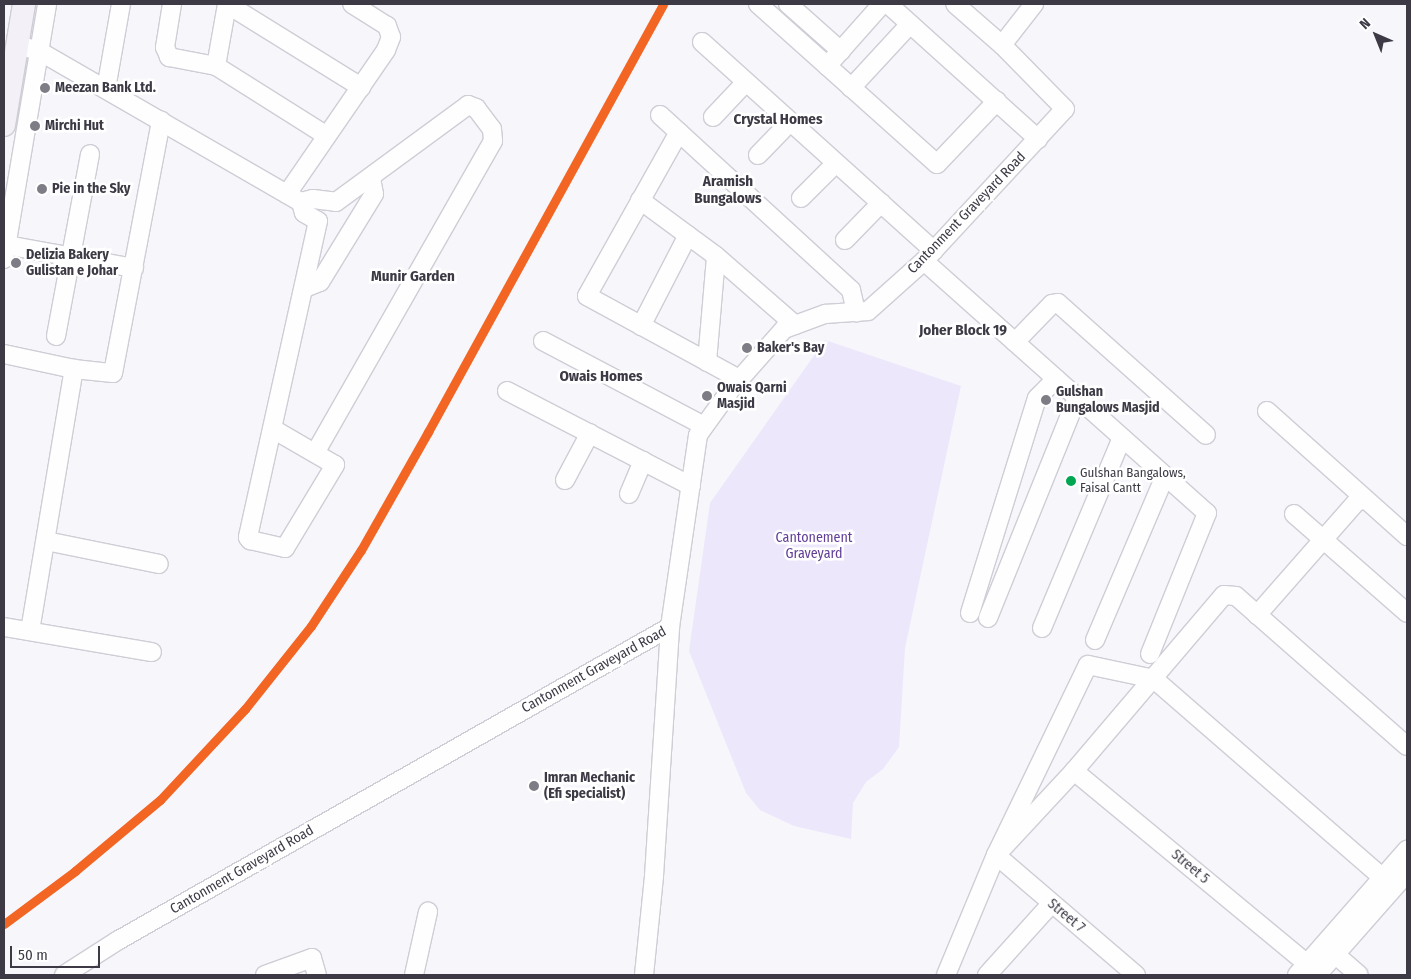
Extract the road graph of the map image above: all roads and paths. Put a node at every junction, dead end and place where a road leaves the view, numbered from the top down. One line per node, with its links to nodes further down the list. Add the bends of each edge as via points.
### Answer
1 (24, 4): 16 (main road)
2 (47, 4): 16 (street)
3 (121, 4): 23 (street)
4 (172, 4): 18 (street, via 166,54)
5 (227, 4): 18 (street); 21 (street)
6 (352, 4): 21 (street, via 387,26 391,37)
7 (758, 4): 19 (street)
8 (788, 4): 17 (street)
9 (882, 4): 17 (street)
10 (888, 4): 13 (street)
11 (955, 4): 15 (street)
12 (1034, 4): 15 (street)
13 (910, 24): 22 (street); 24 (street)
14 (702, 42): 20 (street)
15 (1002, 45): 32 (street, Cantonment Graveyard Road, via 1063,105 1062,114)
16 (28, 48): 23 (street); 29 (main road); 43 (street)
17 (840, 51): 19 (street)
18 (216, 66): 31 (street)
19 (827, 66): 22 (street)
20 (746, 82): 26 (street); 28 (street)
21 (361, 87): 31 (street)
22 (851, 88): 24 (street, via 937,164)
23 (106, 89): 27 (street)
24 (997, 101): 32 (street)
25 (660, 115): 30 (street)
26 (713, 117)
27 (161, 121): 37 (street); 47 (street)
28 (790, 122): 34 (street); 35 (street)
29 (4, 125)
30 (679, 132): 39 (street); 49 (street, via 851,290)
31 (327, 136): 37 (street)
32 (1038, 139): 46 (street, Cantonment Graveyard Road)
33 (90, 154): 44 (street)
34 (758, 155)
35 (836, 163): 38 (street); 40 (street)
36 (371, 178): 37 (street, via 336,202); 48 (street, via 374,194 320,282); 68 (street, via 468,105 476,108 492,129 493,141)
37 (294, 198): 48 (street, via 304,213 318,220)
38 (801, 198)
39 (640, 200): 41 (street); 51 (street, via 587,293 590,299)
40 (881, 203): 42 (street); 46 (street)
41 (688, 235): 45 (street); 51 (street)
42 (845, 240)
43 (5, 252): 44 (street)
44 (71, 256): 47 (street); 52 (street)
45 (716, 256): 50 (street); 56 (street)
46 (929, 256): 49 (street, Cantonment Graveyard Road, via 868,310); 54 (street)
47 (134, 268): 57 (street, via 116,368 107,373)
48 (305, 288): 64 (street)
49 (856, 312): 50 (street, Cantonment Graveyard Road, via 826,314)
50 (795, 325): 59 (street, Cantonment Graveyard Road, via 784,329)
51 (640, 326): 56 (street)
52 (56, 336)
53 (543, 341): 63 (street)
54 (1015, 342): 58 (street); 66 (street, via 1052,304 1058,303)
55 (4, 354): 57 (street)
56 (707, 362): 59 (street)
57 (74, 369): 78 (street)
58 (1056, 379): 61 (street); 81 (street, via 1037,398)
59 (739, 380): 63 (street, Cantonment Graveyard Road)
60 (507, 391): 65 (street)
61 (1077, 398): 67 (street); 83 (street)
62 (1267, 411): 74 (street)
63 (704, 426): 72 (street, Cantonment Graveyard Road, via 698,435)
64 (273, 429): 68 (street); 68 (street, via 250,540 286,546 334,468 335,464)
65 (590, 434): 69 (street); 71 (street)
66 (1206, 435)
67 (1122, 438): 70 (street); 86 (street)
68 (315, 453)
69 (643, 461): 72 (street); 73 (street)
70 (1166, 476): 88 (street); 90 (street, via 1207,513)
71 (565, 480)
72 (692, 486): 85 (street, Cantonment Graveyard Road)
73 (629, 494)
74 (1363, 500): 76 (street); 77 (street, via 1357,501)
75 (1294, 514): 77 (street)
76 (1407, 536)
77 (1324, 540): 80 (street); 82 (street)
78 (46, 541): 79 (street); 87 (street)
79 (159, 564)
80 (1407, 612)
81 (970, 614)
82 (1257, 615): 91 (street, via 1236,596 1224,595); 92 (street)
83 (988, 618)
84 (4, 627): 87 (street)
85 (670, 627): 102 (street, Cantonment Graveyard Road); 106 (street, via 654,876)
86 (1042, 628)
87 (30, 631): 89 (street)
88 (1095, 640)
89 (152, 652)
90 (1150, 654)
91 (1154, 679): 93 (street); 95 (street, via 1093,665 1084,670); 97 (street)
92 (1407, 746)
93 (1074, 771): 95 (street); 101 (street, Street 5)
94 (1407, 850): 97 (street)
95 (996, 855): 98 (street, Street 7); 107 (street)
96 (1407, 873): 100 (street)
97 (1382, 877): 100 (street)
98 (1051, 904): 108 (street); 109 (street, Street 7)
99 (428, 912): 105 (street)
100 (1340, 942): 101 (street); 101 (street); 110 (street)
101 (1307, 971)
102 (63, 975)
103 (265, 975): 104 (street, via 312,958)
104 (317, 975)
105 (414, 975)
106 (644, 975)
107 (946, 975)
108 (987, 975)
109 (1136, 975)
110 (1359, 975)

